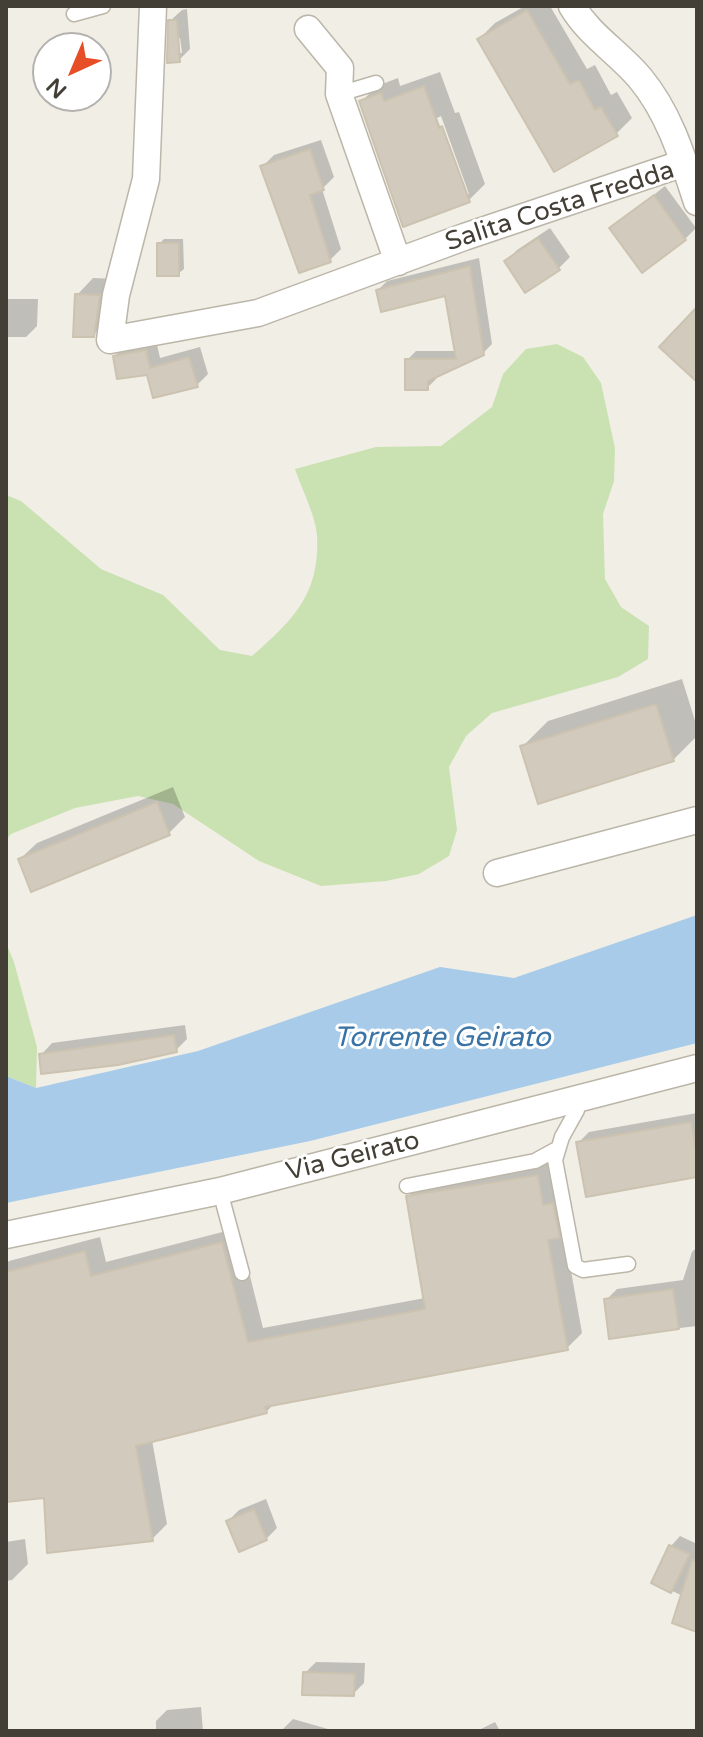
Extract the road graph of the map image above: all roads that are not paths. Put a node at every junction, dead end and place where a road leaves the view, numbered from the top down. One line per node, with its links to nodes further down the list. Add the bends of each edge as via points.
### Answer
1 (103, 6): 4 (lane)
2 (153, 6): 10 (street, Salita Costa Fredda, via 146,179 110,340 258,313)
3 (572, 6): 8 (street, via 584,26 643,82 662,109)
4 (74, 14)
5 (308, 29): 7 (street, via 340,68)
6 (376, 83): 7 (lane)
7 (339, 94): 10 (street)
8 (684, 163): 9 (street, Salita Costa Fredda); 10 (street, Salita Costa Fredda)
9 (697, 202)
10 (398, 262)
11 (697, 820): 12 (street)
12 (497, 873)
13 (697, 1068): 14 (street, Via Geirato)
14 (577, 1100): 15 (lane); 17 (street, Via Geirato)
15 (557, 1149): 16 (lane, via 535,1161); 19 (lane, via 575,1266 583,1270)
16 (407, 1186)
17 (220, 1191): 18 (street, Via Geirato); 20 (lane)
18 (6, 1235)
19 (628, 1264)
20 (242, 1273)

